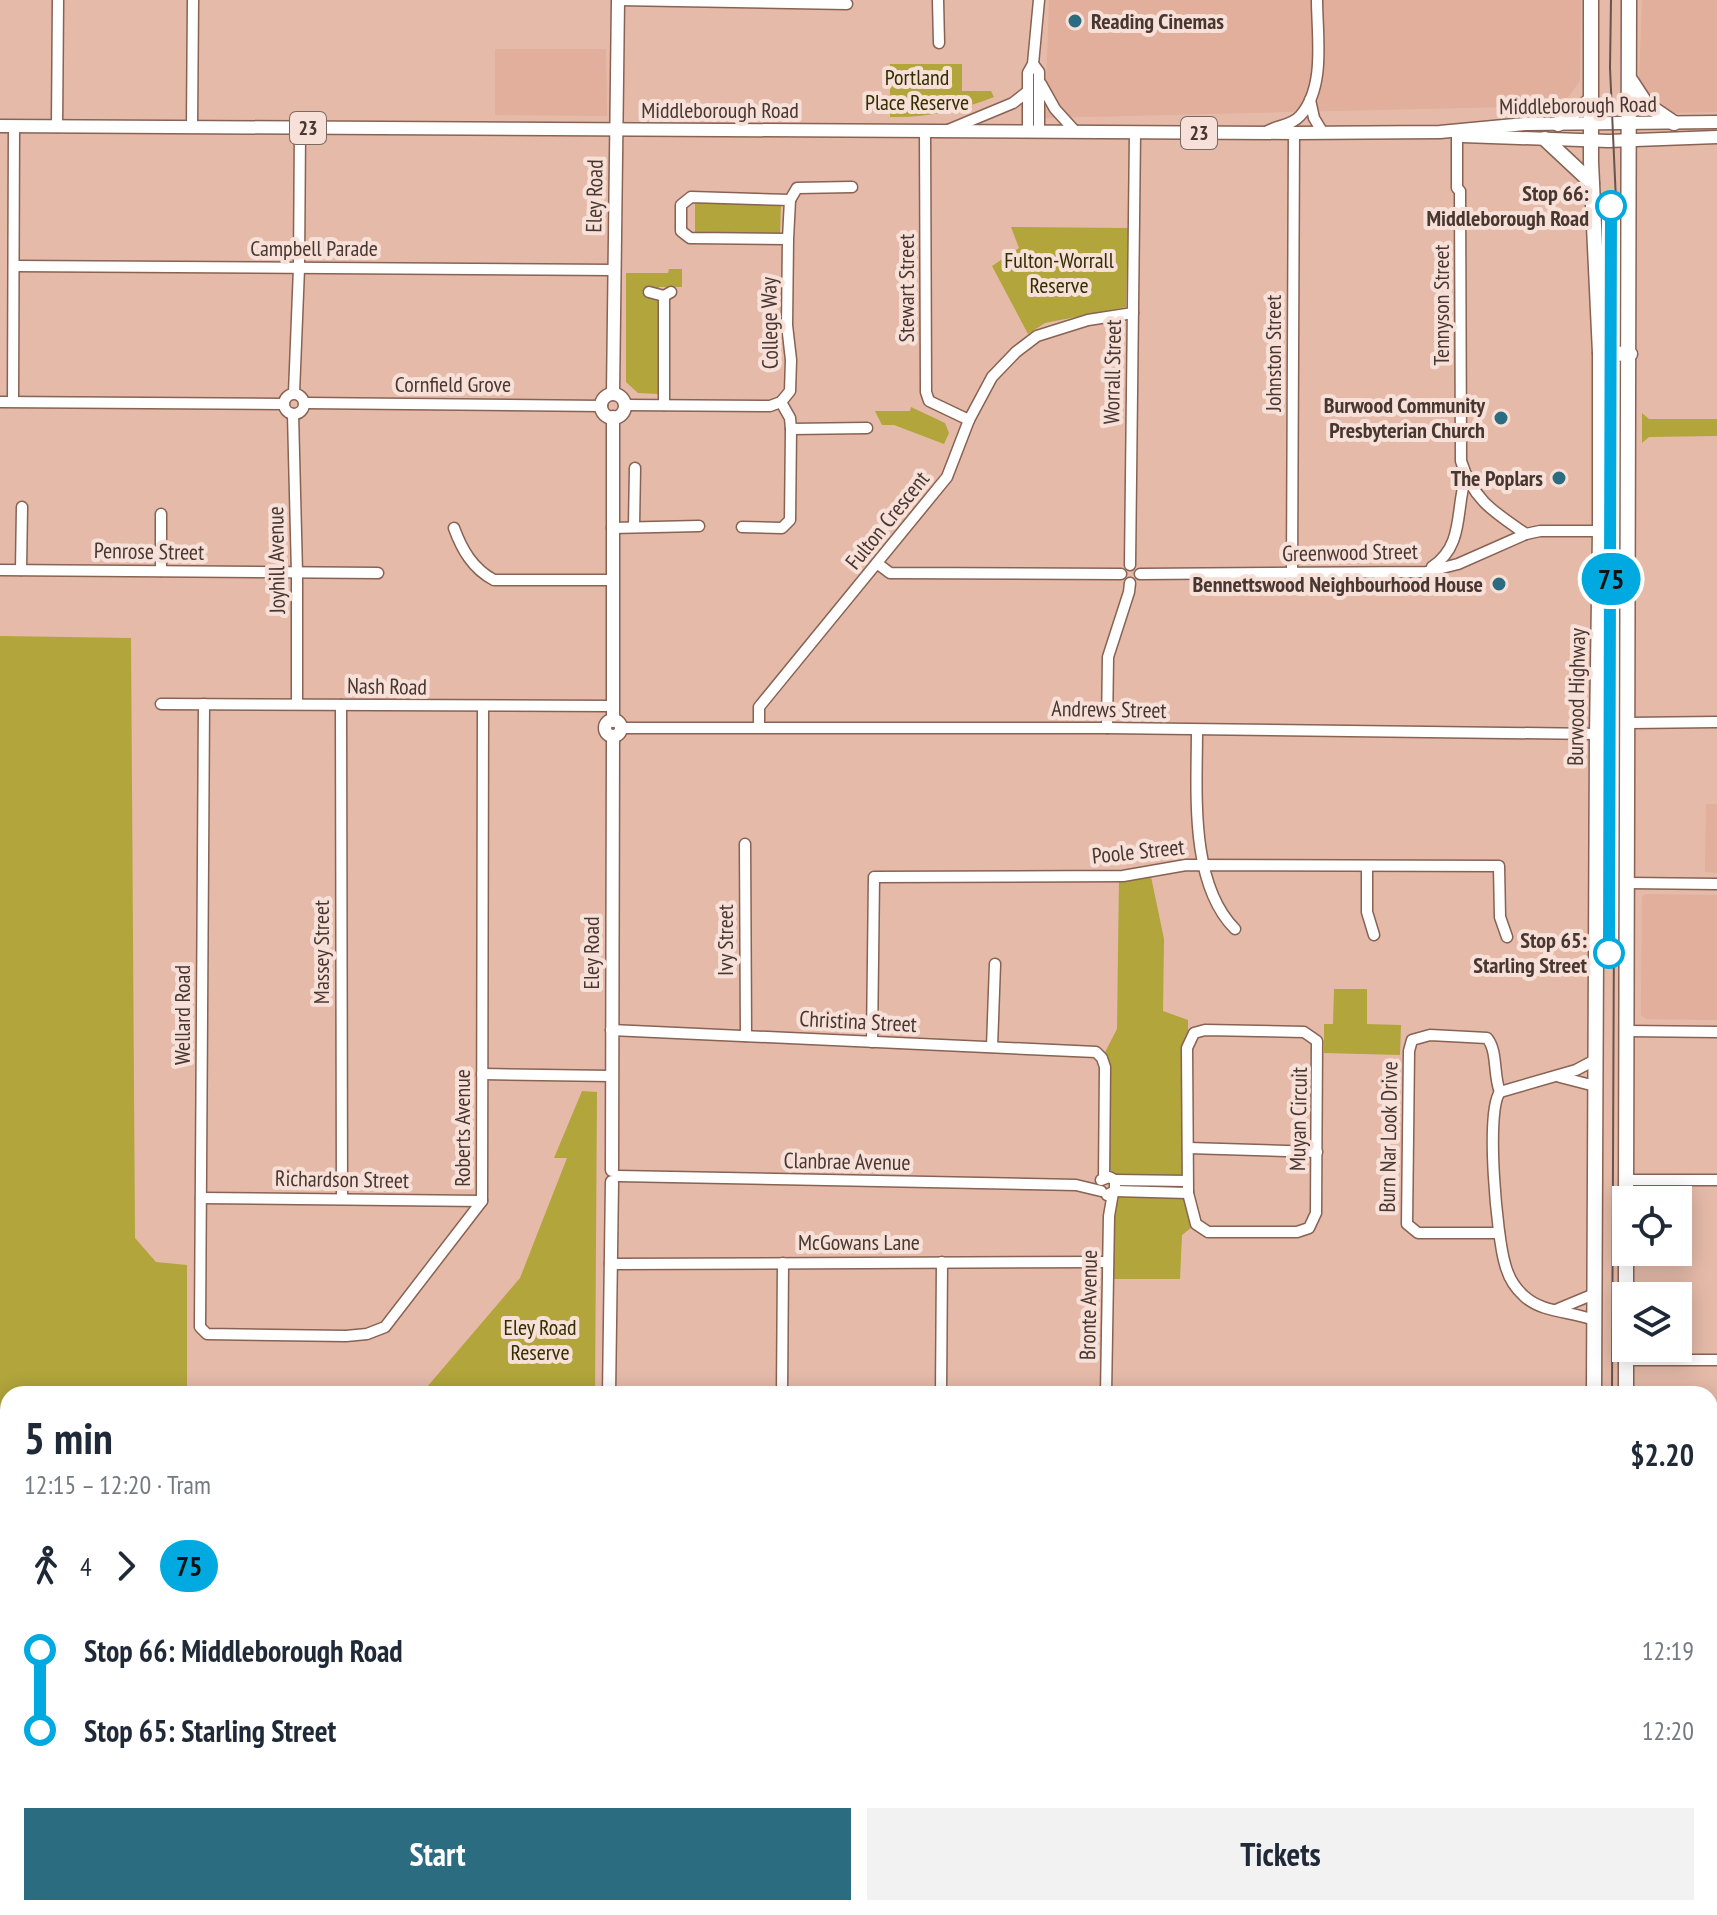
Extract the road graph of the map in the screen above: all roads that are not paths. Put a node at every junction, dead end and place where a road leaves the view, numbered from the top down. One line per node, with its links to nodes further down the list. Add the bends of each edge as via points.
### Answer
1 (58, 0): 23 (street)
2 (193, 0): 24 (street)
3 (618, 0): 9 (street); 26 (main road, Eley Road)
4 (938, 0): 10 (street)
5 (1039, 0): 11 (street)
6 (1317, 0): 15 (street, via 1317,77)
7 (1591, 0): 16 (highway, Burwood Highway)
8 (1629, 0): 12 (highway)
9 (847, 4)
10 (939, 43)
11 (1033, 64): 13 (street); 14 (street)
12 (1629, 78): 18 (highway); 19 (highway, via 1646,104)
13 (1040, 82): 29 (street); 30 (street)
14 (1027, 92): 28 (street); 29 (street)
15 (1310, 100): 33 (street, via 1299,117); 35 (street)
16 (1591, 100): 20 (highway); 21 (highway, Burwood Highway)
17 (1717, 122): 19 (main road, Middleborough Road / 23)
18 (1629, 123): 19 (main road, Middleborough Road / 23); 21 (main road, Middleborough Road / 23); 40 (highway)
19 (1674, 123)
20 (1558, 124): 21 (main road, Middleborough Road / 23); 31 (main road, Middleborough Road / 23)
21 (1591, 124): 39 (highway, Burwood Highway)
22 (7, 126): 23 (main road, Middleborough Road / 23); 45 (street)
23 (57, 127): 24 (main road, Middleborough Road / 23)
24 (192, 127): 25 (main road, Middleborough Road / 23)
25 (300, 128): 26 (main road, Middleborough Road / 23); 46 (street)
26 (615, 129): 27 (main road, Middleborough Road / 23); 47 (main road, Eley Road)
27 (925, 131): 28 (main road, Middleborough Road / 23); 64 (street, Stewart Street, via 926,392 929,401)
28 (946, 131): 29 (main road, Middleborough Road / 23)
29 (1034, 131): 30 (main road, Middleborough Road / 23)
30 (1075, 131): 32 (main road, Middleborough Road / 23)
31 (1440, 132): 35 (main road, Middleborough Road / 23); 36 (main road, Middleborough Road / 23)
32 (1135, 133): 33 (main road, Middleborough Road / 23); 49 (street, Worrall Street)
33 (1264, 133): 34 (main road, Middleborough Road / 23)
34 (1294, 133): 35 (main road, Middleborough Road / 23); 83 (street, Johnston Street)
35 (1323, 133)
36 (1457, 135): 38 (main road, Middleborough Road / 23); 68 (street, Tennyson Street, via 1461,461)
37 (1717, 137): 40 (main road, Middleborough Road / 23)
38 (1545, 139): 39 (main road, Middleborough Road / 23); 41 (highway)
39 (1591, 140): 40 (main road, Middleborough Road / 23); 41 (highway, Burwood Highway)
40 (1629, 140): 51 (highway)
41 (1592, 183): 50 (highway, Burwood Highway)
42 (852, 187): 43 (street, via 797,188)
43 (790, 200): 44 (street, College Way); 44 (street, via 691,197 681,205 681,231 690,238)
44 (788, 239): 56 (street, College Way, via 790,391)
45 (14, 266): 46 (street, Campbell Parade); 54 (street)
46 (299, 268): 47 (street, Campbell Parade); 52 (street)
47 (613, 270): 53 (main road, Eley Road)
48 (649, 292): 60 (street, via 668,294)
49 (1133, 313): 64 (street, Fulton Crescent, via 1037,336 992,377); 79 (street, Worrall Street)
50 (1600, 353): 51 (highway); 76 (highway, Burwood Highway)
51 (1630, 354): 98 (highway)
52 (294, 393): 57 (street); 58 (street)
53 (613, 394): 59 (main road); 61 (main road)
54 (13, 401): 55 (street); 58 (street)
55 (0, 402)
56 (781, 402): 60 (street); 66 (street)
57 (305, 403): 61 (street, Cornfield Grove); 62 (street)
58 (283, 404): 62 (street)
59 (625, 405): 60 (street); 63 (main road, via 623,413)
60 (664, 405)
61 (602, 406): 63 (main road)
62 (293, 414): 85 (street, Joyhill Avenue)
63 (613, 417): 75 (main road, Eley Road)
64 (969, 420): 78 (street, Fulton Crescent, via 947,477)
65 (867, 428): 66 (street)
66 (791, 429): 73 (street, via 790,520 782,528)
67 (635, 468): 71 (street)
68 (1466, 476): 77 (street, Tennyson Street, via 1489,508); 84 (street, Tennyson Street, via 1453,543 1444,559)
69 (22, 507): 81 (street)
70 (161, 514): 82 (street)
71 (634, 526): 72 (street); 75 (street)
72 (699, 526)
73 (742, 527)
74 (454, 528): 89 (street, via 479,572 494,580)
75 (612, 528): 89 (main road, Eley Road)
76 (1600, 531): 77 (street, Greenwood Street); 103 (highway, Burwood Highway)
77 (1526, 534): 84 (street, Greenwood Street)
78 (878, 564): 87 (street, via 890,573); 99 (street, Fulton Crescent, via 759,707)
79 (1130, 565): 87 (street); 88 (street)
80 (0, 570): 81 (street, Penrose Street)
81 (21, 570): 82 (street, Penrose Street)
82 (161, 571): 85 (street, Penrose Street)
83 (1292, 572): 84 (street, Greenwood Street); 88 (street, Greenwood Street)
84 (1426, 572)
85 (297, 573): 86 (street, Penrose Street); 93 (street, Joyhill Avenue)
86 (378, 573)
87 (1121, 574): 90 (street)
88 (1140, 574): 90 (street)
89 (612, 580): 95 (main road, Eley Road)
90 (1130, 583): 101 (street, via 1108,657)
91 (161, 704): 92 (street, Nash Road)
92 (204, 704): 93 (street, Nash Road); 135 (street, Wellard Road)
93 (297, 704): 94 (street, Nash Road)
94 (341, 705): 96 (street, Nash Road); 136 (street, Massey Street)
95 (612, 706): 96 (street, Nash Road); 100 (main road, Eley Road)
96 (483, 707): 121 (street, Roberts Avenue)
97 (1717, 722): 98 (street)
98 (1628, 723): 107 (highway)
99 (759, 727): 100 (street, Andrews Street); 101 (street, Andrews Street)
100 (615, 728): 113 (main road, Eley Road)
101 (1107, 728): 102 (street, Andrews Street)
102 (1197, 730): 103 (street, Andrews Street); 105 (street, via 1197,819)
103 (1597, 734): 120 (highway, Burwood Highway)
104 (745, 844): 116 (street, Ivy Street)
105 (1204, 865): 106 (street, Poole Street); 109 (street, via 1222,916); 117 (street, Poole Street, via 1123,876 874,877)
106 (1367, 867): 110 (street, via 1367,912); 111 (street, Poole Street, via 1499,866 1500,917)
107 (1628, 883): 108 (street); 114 (highway)
108 (1717, 884)
109 (1235, 929)
110 (1374, 935)
111 (1507, 937)
112 (995, 964): 118 (street)
113 (611, 1030): 116 (street, Christina Street); 122 (main road, Eley Road)
114 (1627, 1031): 115 (street); 129 (highway)
115 (1717, 1032)
116 (746, 1036): 117 (street, Christina Street)
117 (872, 1042): 118 (street, Christina Street)
118 (992, 1047): 119 (street, Christina Street, via 1096,1052)
119 (1102, 1058): 132 (street, Bronte Avenue)
120 (1595, 1060): 123 (street); 124 (highway, Burwood Highway)
121 (482, 1074): 122 (street); 137 (street, Roberts Avenue)
122 (611, 1076): 128 (main road, Eley Road)
123 (1554, 1077): 124 (street); 125 (street)
124 (1595, 1086): 143 (highway, Burwood Highway)
125 (1500, 1092): 138 (street, via 1494,1102 1493,1150); 138 (street, Burn Nar Look Drive, via 1494,1049 1487,1038 1430,1035 1412,1040 1407,1224 1418,1233)
126 (1188, 1148): 127 (street); 127 (street, Muyan Circuit, via 1187,1048 1194,1033 1304,1032 1318,1047); 131 (street, Muyan Circuit)
127 (1317, 1152): 134 (street, Muyan Circuit, via 1316,1213 1303,1231 1208,1232 1190,1209)
128 (614, 1176): 132 (street, Clanbrae Avenue); 142 (main road, Eley Road)
129 (1626, 1180): 130 (street); 133 (highway)
130 (1717, 1180)
131 (1187, 1181): 132 (street); 134 (street, Muyan Circuit)
132 (1108, 1185): 134 (street); 140 (street, Bronte Avenue)
133 (1626, 1186)
134 (1188, 1193)
135 (201, 1198): 136 (street, Richardson Street); 146 (street, Wellard Road)
136 (342, 1199): 137 (street, Richardson Street)
137 (482, 1201): 146 (street, Roberts Avenue, via 385,1327 346,1336 207,1334)
138 (1499, 1233): 144 (street, via 1516,1288 1535,1304)
139 (942, 1262): 140 (street, McGowans Lane); 141 (street, McGowans Lane); 152 (street)
140 (1108, 1262): 153 (street, Bronte Avenue)
141 (783, 1263): 142 (street, McGowans Lane); 151 (street)
142 (610, 1264): 150 (main road, Eley Road)
143 (1594, 1294): 144 (street); 145 (highway, Burwood Highway)
144 (1556, 1309): 145 (street)
145 (1594, 1320): 154 (highway, Burwood Highway)
146 (200, 1327)
147 (1692, 1360): 148 (street)
148 (1717, 1360)
149 (1626, 1362): 155 (highway)
150 (609, 1386)
151 (782, 1386)
152 (941, 1386)
153 (1106, 1386)
154 (1594, 1386)
155 (1626, 1386)

